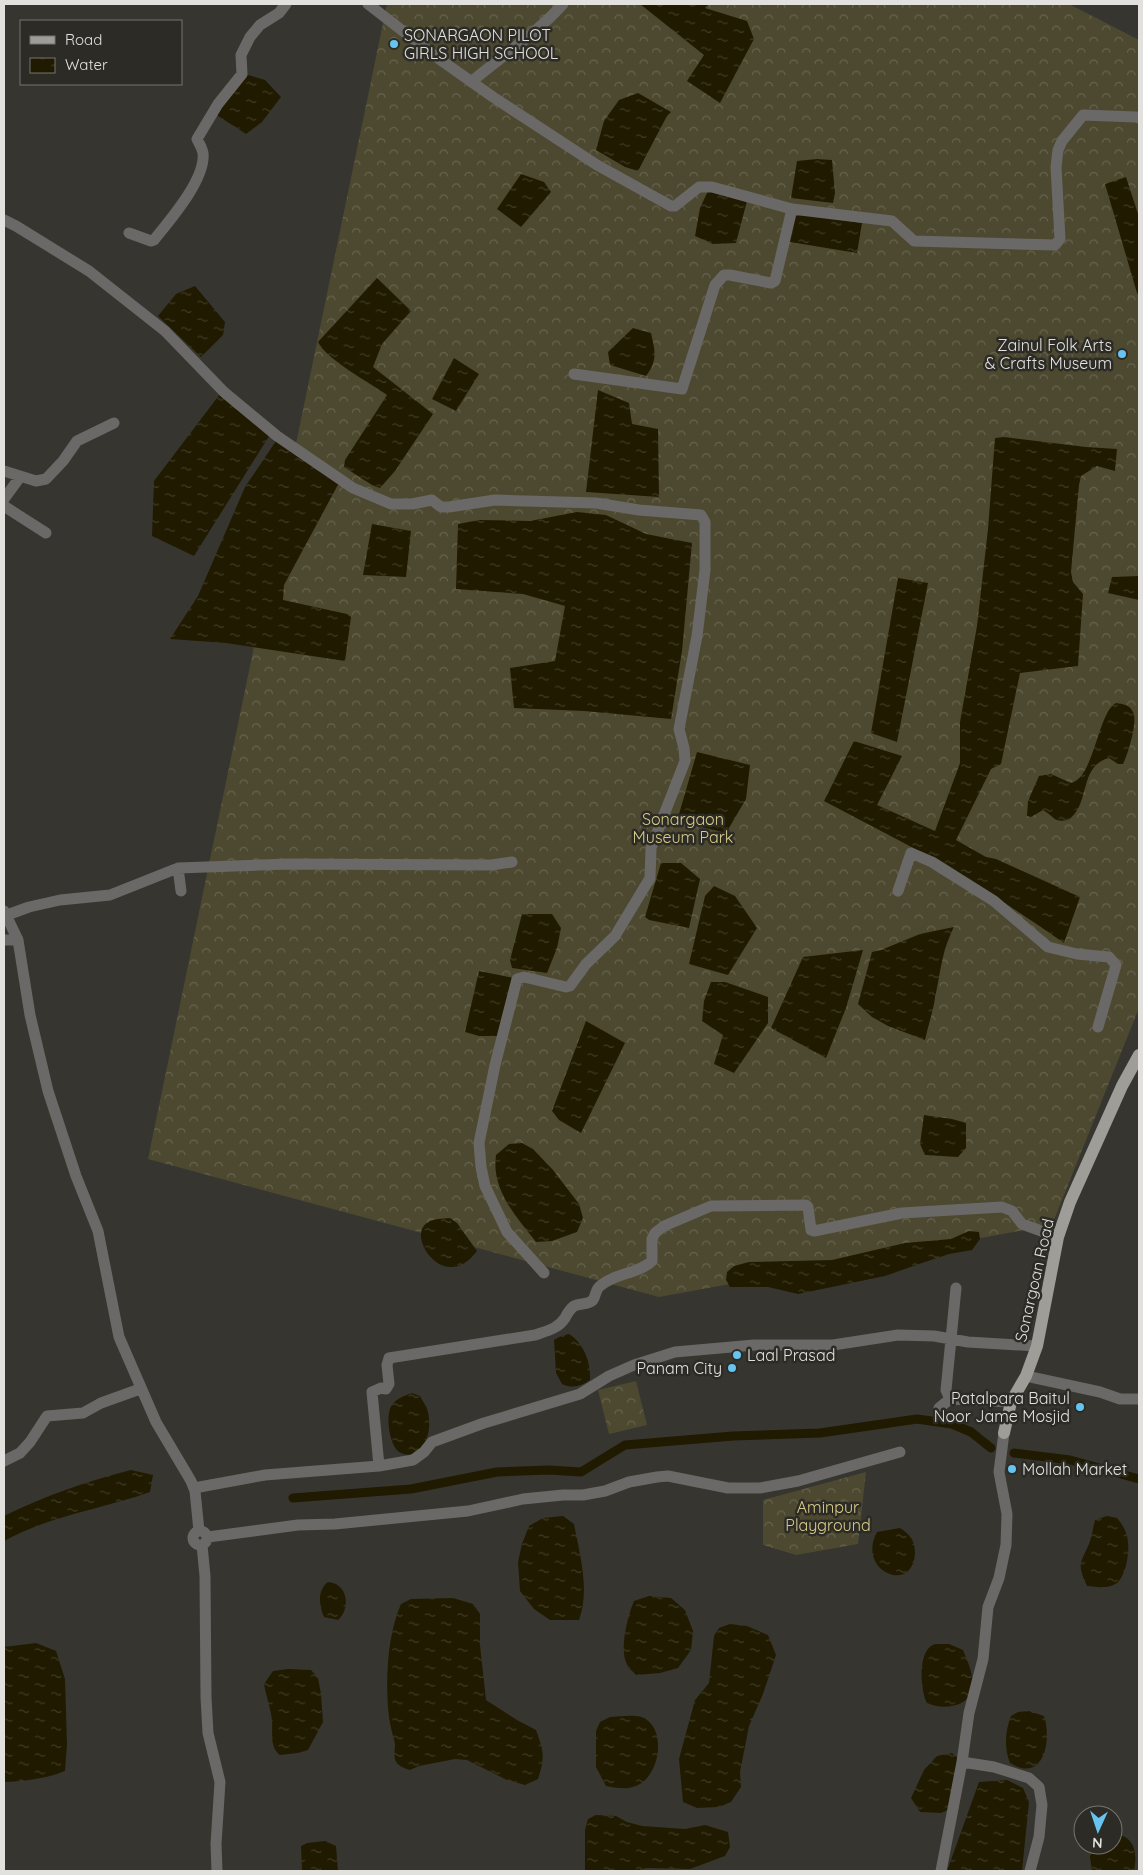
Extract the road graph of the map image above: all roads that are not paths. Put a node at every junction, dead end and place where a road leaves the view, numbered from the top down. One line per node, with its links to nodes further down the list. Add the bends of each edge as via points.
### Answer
1 (286, 4): 8 (street, via 250,37 241,55 242,74 197,138 203,154 199,175 185,200 154,240)
2 (368, 4): 4 (street)
3 (563, 4): 4 (street)
4 (472, 82): 6 (street, via 597,165 666,204 676,206 702,186)
5 (1139, 118): 6 (street, via 1083,115 1062,141 1056,167 1060,239 1055,245 914,241 892,221)
6 (792, 210): 9 (street, via 775,281 770,283 730,274 719,279 682,389)
7 (4, 220): 26 (street, via 88,271 165,331 224,392 277,436 353,488 391,504 432,500 441,507 495,500 596,503 701,515 705,522 704,570 696,636 679,730 685,761 651,848 650,878 615,936 586,964 570,986 524,977 517,979 495,1065 479,1142 485,1186 507,1232)
8 (129, 233)
9 (574, 374)
10 (114, 423): 12 (street, via 77,441 46,479 36,481)
11 (4, 471): 12 (street)
12 (20, 476): 13 (street)
13 (4, 499)
14 (4, 506): 15 (street)
15 (46, 533)
16 (512, 862): 17 (street, via 492,865 288,864)
17 (178, 868): 18 (street); 20 (street, via 110,895 60,900)
18 (181, 891)
19 (898, 891): 23 (street, via 911,853 932,862 994,901 1048,947 1109,957 1116,966)
20 (5, 913): 22 (street)
21 (4, 940): 22 (street)
22 (18, 940): 31 (street, via 30,1015 48,1091 98,1230 119,1337)
23 (1098, 1027)
24 (1139, 1055): 25 (main road, Sonargoan Road, via 1070,1202)
25 (1058, 1237): 29 (main road, Sonargoan Road); 39 (street, via 1022,1224 1012,1212 1002,1207 902,1213 814,1231 811,1230 806,1205 711,1206 655,1233 652,1261 599,1286 593,1300 574,1306 552,1330 389,1358 390,1384 372,1392)
26 (544, 1273)
27 (956, 1288): 28 (street)
28 (951, 1340): 29 (street); 32 (street, via 946,1390); 39 (street, via 898,1335 833,1345 754,1345 676,1352 634,1365 580,1394 432,1442 413,1460)
29 (1037, 1346): 30 (main road, Sonargoan Road)
30 (1026, 1376): 33 (street, via 1120,1399); 34 (main road, Sonargoan Road)
31 (140, 1389): 38 (street, via 83,1413 47,1416 20,1453); 40 (street)
32 (950, 1399): 34 (street); 35 (street)
33 (1139, 1399)
34 (1011, 1402): 36 (main road, Sonargoan Road)
35 (939, 1408)
36 (1004, 1432): 42 (street, via 999,1472 1007,1514 1006,1545 988,1607 983,1659 969,1714)
37 (900, 1452): 41 (street, via 798,1481 760,1488 728,1488 668,1476 629,1482 583,1495 523,1499 468,1511 298,1525)
38 (4, 1461)
39 (379, 1466): 40 (street, via 265,1475)
40 (194, 1488): 41 (street)
41 (203, 1538): 43 (street, via 208,1733 220,1782)
42 (962, 1762): 44 (street); 45 (street, via 994,1767 1029,1778 1039,1787 1042,1805 1039,1837)
43 (217, 1871)
44 (941, 1871)
45 (1030, 1871)

